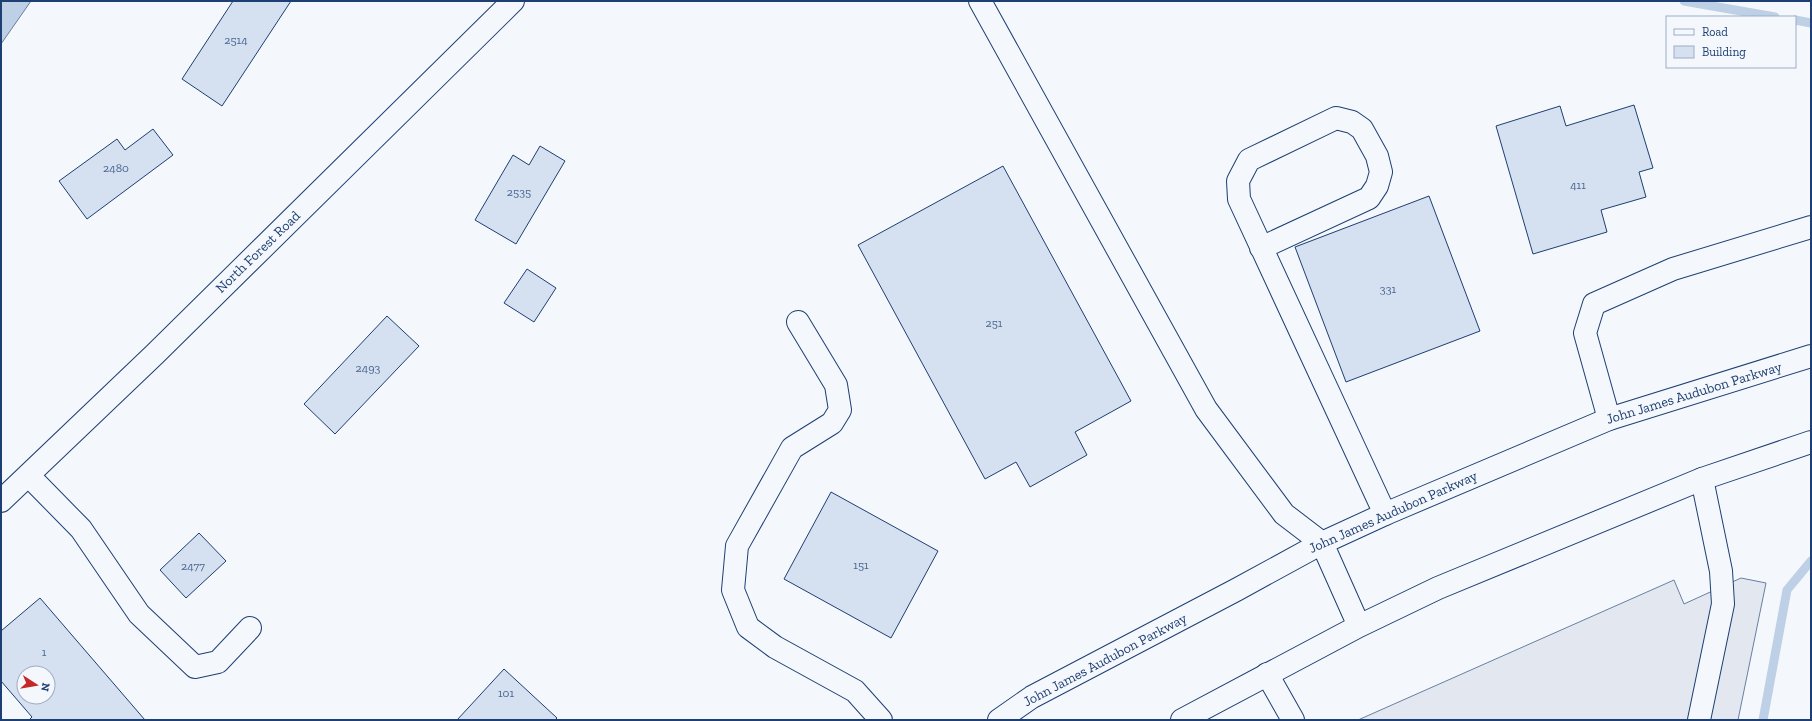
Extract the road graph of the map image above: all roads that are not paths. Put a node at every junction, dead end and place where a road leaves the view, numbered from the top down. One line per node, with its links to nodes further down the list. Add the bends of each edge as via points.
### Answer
1 (513, 1): 9 (main road, North Forest Road)
2 (980, 1): 13 (main road, via 1206,409 1284,514)
3 (1811, 227): 7 (main road, via 1673,269 1594,304 1585,333)
4 (1261, 248): 4 (main road, via 1239,200 1238,181 1249,160 1336,118 1352,122 1362,129 1377,156 1381,172 1377,186 1369,198); 12 (main road)
5 (798, 322): 17 (main road, via 836,385 840,410 832,423 792,448 737,546 733,590 748,627 775,647 855,691)
6 (1811, 356): 7 (main road, John James Audubon Parkway)
7 (1609, 419): 12 (main road, John James Audubon Parkway)
8 (1811, 442): 10 (main road)
9 (28, 475): 11 (main road, North Forest Road); 15 (main road, via 81,528 139,614 195,667 218,662)
10 (1702, 479): 14 (main road, via 1438,588); 21 (main road, via 1722,571 1723,604)
11 (1, 501)
12 (1385, 514): 13 (main road, John James Audubon Parkway)
13 (1322, 543): 14 (main road); 18 (main road, John James Audubon Parkway, via 1032,697)
14 (1359, 626): 16 (main road)
15 (250, 628)
16 (1268, 674): 19 (main road); 20 (main road)
17 (881, 720)
18 (999, 720)
19 (1182, 720)
20 (1293, 720)
21 (1699, 720)

